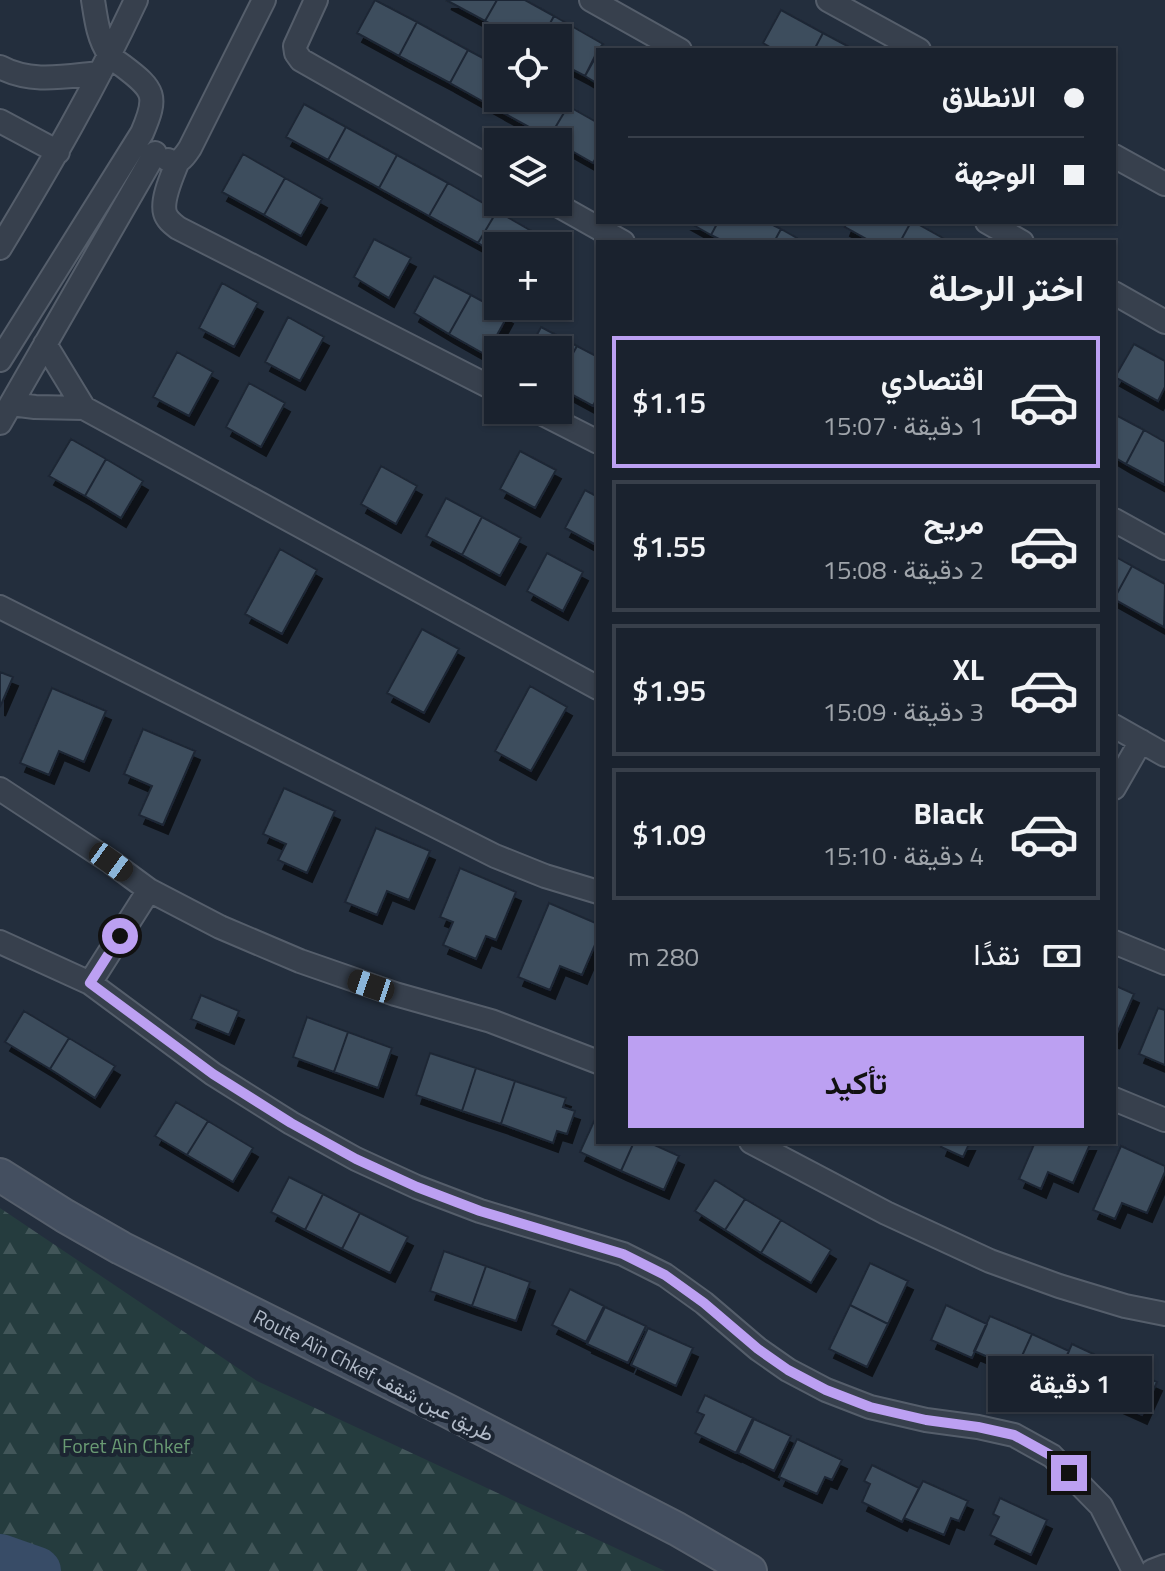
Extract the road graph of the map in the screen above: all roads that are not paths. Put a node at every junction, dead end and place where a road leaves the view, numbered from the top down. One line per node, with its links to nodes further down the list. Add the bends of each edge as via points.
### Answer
1 (93, 0): 9 (street)
2 (136, 0): 9 (street)
3 (264, 0): 15 (street, via 190,148)
4 (316, 0): 16 (street, via 295,46 301,60)
5 (591, 0): 7 (street)
6 (828, 0): 8 (street)
7 (676, 48)
8 (915, 48)
9 (105, 65): 10 (street, via 56,78 14,75); 12 (street, via 145,82 151,94); 13 (street)
10 (0, 67)
11 (0, 121): 13 (street)
12 (146, 148): 15 (street); 25 (street); 26 (street)
13 (58, 152): 22 (street)
14 (1116, 157): 17 (street)
15 (178, 161): 27 (street, via 165,203 165,214 178,228)
16 (484, 164)
17 (1165, 184)
18 (572, 212): 20 (street)
19 (990, 224): 21 (street)
20 (612, 232)
21 (1018, 240)
22 (0, 248)
23 (1116, 294): 24 (street)
24 (1165, 322)
25 (45, 344): 28 (street); 29 (street)
26 (0, 360)
27 (484, 384)
28 (84, 408): 29 (street); 35 (street)
29 (6, 413)
30 (563, 424): 31 (street)
31 (596, 441)
32 (1116, 521): 33 (street)
33 (1165, 548)
34 (0, 607): 42 (street, via 495,856)
35 (596, 687)
36 (1116, 727): 37 (street)
37 (1141, 741): 38 (street); 39 (street)
38 (1165, 755)
39 (1116, 785)
40 (0, 789): 41 (street)
41 (149, 890): 46 (street); 47 (street, via 300,961 491,1021)
42 (596, 891)
43 (0, 942): 46 (street)
44 (1116, 943): 45 (street)
45 (1165, 963)
46 (90, 983): 55 (street, via 213,1074 356,1159 480,1211 623,1254 665,1275 758,1349 826,1390 870,1407 1014,1435 1052,1456 1101,1506)
47 (596, 1061)
48 (1116, 1100): 49 (street)
49 (1165, 1120)
50 (755, 1144): 52 (street, via 990,1261 1071,1290)
51 (0, 1175): 54 (street, Route Aïn Chkef طريق عين شقف, via 121,1248 448,1411)
52 (1165, 1314)
53 (1165, 1566): 56 (street)
54 (750, 1571)
55 (1134, 1571)
56 (1152, 1571)

